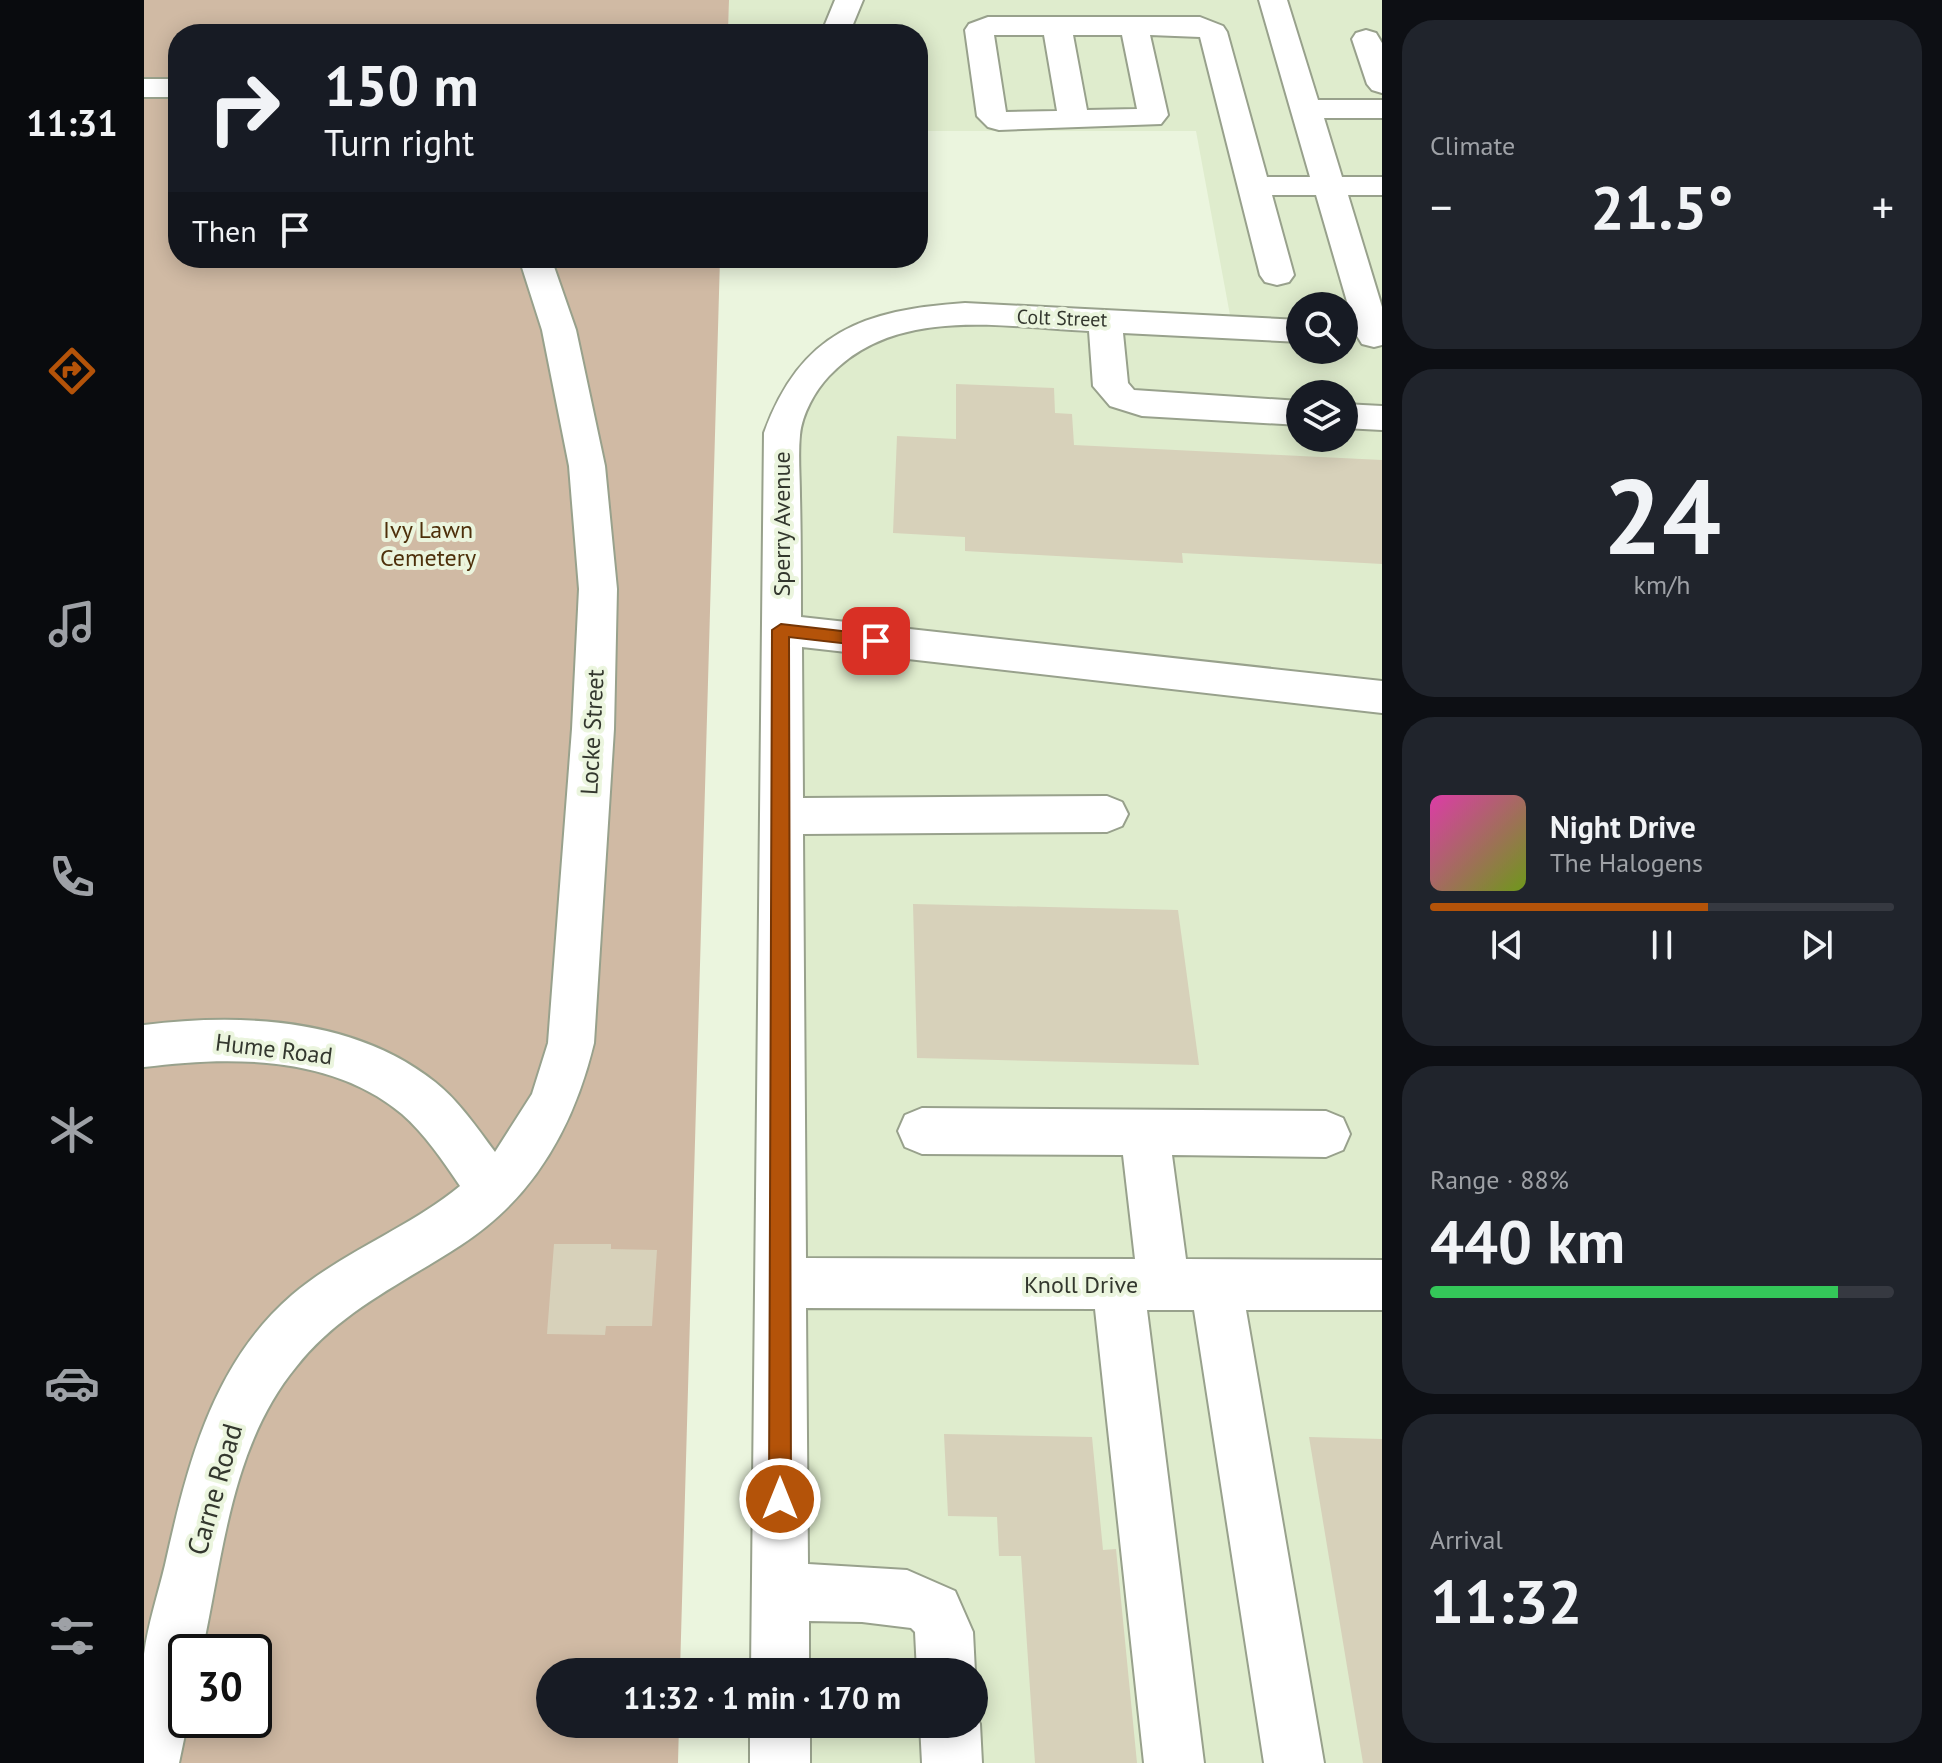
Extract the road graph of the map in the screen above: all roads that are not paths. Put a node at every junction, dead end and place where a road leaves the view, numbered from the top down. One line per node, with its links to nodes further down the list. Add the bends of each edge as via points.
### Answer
1 (849, 0): 3 (street)
2 (1273, 0): 10 (street)
3 (839, 24)
4 (1057, 26): 5 (street); 12 (street); 12 (street, via 979,30 992,116 999,121)
5 (1134, 26): 12 (street, via 1153,115 1145,120); 13 (street, via 1200,26 1213,32)
6 (1366, 39): 7 (street)
7 (1382, 84)
8 (144, 88): 9 (street)
9 (168, 88)
10 (1306, 109): 11 (street); 14 (street)
11 (1382, 109)
12 (1074, 120)
13 (1254, 186): 14 (street); 17 (street)
14 (1329, 186): 15 (street); 18 (street)
15 (1382, 186)
16 (538, 268): 34 (street, Locke Street, via 559,330 587,466 598,589 593,729 566,1068 547,1120)
17 (1277, 275)
18 (1369, 275): 21 (street)
19 (1105, 320): 20 (street, Colt Street); 22 (street, Colt Street, via 941,314 875,328); 23 (street, via 1111,386 1122,398 1142,404)
20 (1286, 330)
21 (1367, 335)
22 (831, 353): 26 (street, Sperry Avenue, via 799,387 782,433)
23 (1286, 412)
24 (1358, 417): 25 (street)
25 (1382, 418)
26 (781, 630): 27 (street); 29 (street, Sperry Avenue)
27 (1382, 697)
28 (1107, 814): 29 (street)
29 (780, 816): 35 (street, Sperry Avenue)
30 (144, 1046): 34 (street, Hume Road, via 269,1044 326,1052 375,1069 436,1114)
31 (922, 1131): 32 (street)
32 (1145, 1132): 33 (street); 36 (street)
33 (1326, 1134)
34 (493, 1190): 44 (street, Carne Road, via 443,1228 333,1295 288,1336 250,1386 213,1473)
35 (779, 1283): 36 (street, Knoll Drive); 39 (street, Sperry Avenue)
36 (1141, 1284): 37 (street, Knoll Drive); 47 (street)
37 (1216, 1285): 38 (street, Knoll Drive); 48 (street)
38 (1382, 1285)
39 (780, 1592): 40 (street, Sperry Avenue); 41 (street, via 922,1602 936,1611 943,1626)
40 (780, 1658)
41 (945, 1658)
42 (780, 1738): 45 (street)
43 (951, 1738): 46 (street)
44 (149, 1763)
45 (780, 1763)
46 (952, 1763)
47 (1174, 1763)
48 (1294, 1763)

